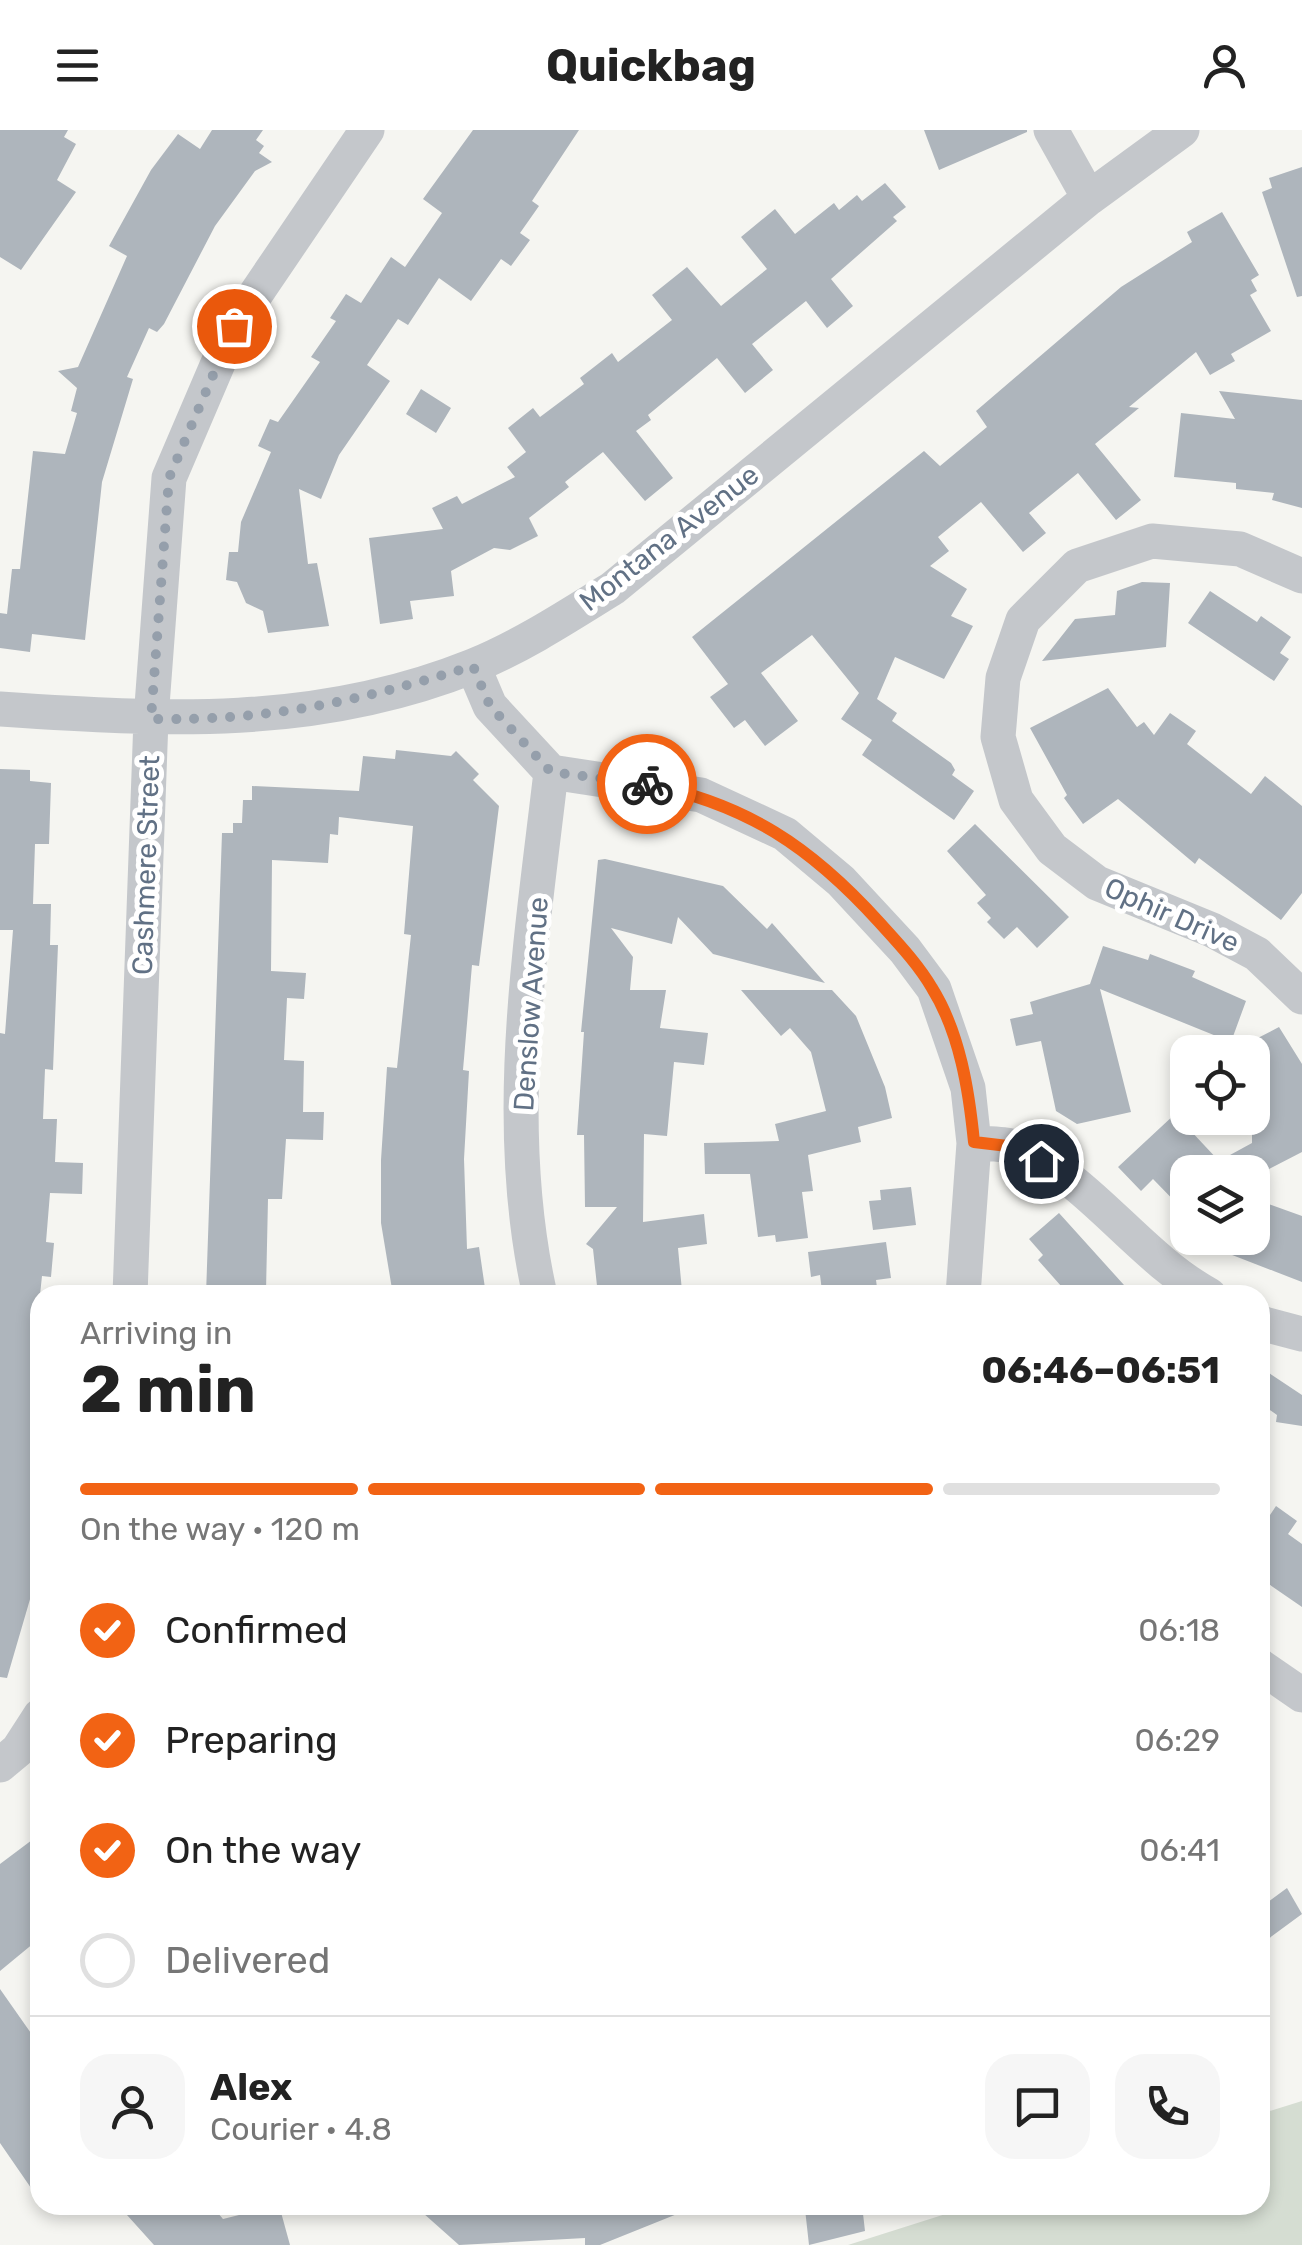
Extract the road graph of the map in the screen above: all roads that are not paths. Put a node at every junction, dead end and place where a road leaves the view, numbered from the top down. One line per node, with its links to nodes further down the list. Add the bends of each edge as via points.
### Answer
1 (367, 130): 8 (street, Cashmere Street, via 234,326 169,478)
2 (1051, 130): 4 (street)
3 (1182, 130): 4 (street, Montana Avenue)
4 (1088, 198): 6 (street, Montana Avenue, via 613,588)
5 (1302, 576): 10 (street, Ophir Drive, via 1240,549 1152,540 1077,566 1024,620 1003,678 998,737 1016,800 1052,849 1098,882 1257,954)
6 (473, 666): 8 (street, Montana Avenue, via 295,713); 9 (street, via 490,706)
7 (0, 709): 8 (street, Montana Avenue)
8 (151, 719): 12 (street, Cashmere Street)
9 (551, 772): 11 (street, via 702,795 785,834 842,881 934,989 968,1088); 13 (street, Denslow Avenue, via 521,1078 524,1224)
10 (1302, 998)
11 (974, 1142): 14 (street); 15 (street, via 1016,1147 1066,1176)
12 (130, 1285)
13 (538, 1285)
14 (964, 1285)
15 (1191, 1285)
16 (1270, 1326): 17 (street)
17 (1302, 1334)
18 (1270, 1673): 19 (street)
19 (1302, 1695)
20 (30, 1737): 21 (street)
21 (19, 1761)

